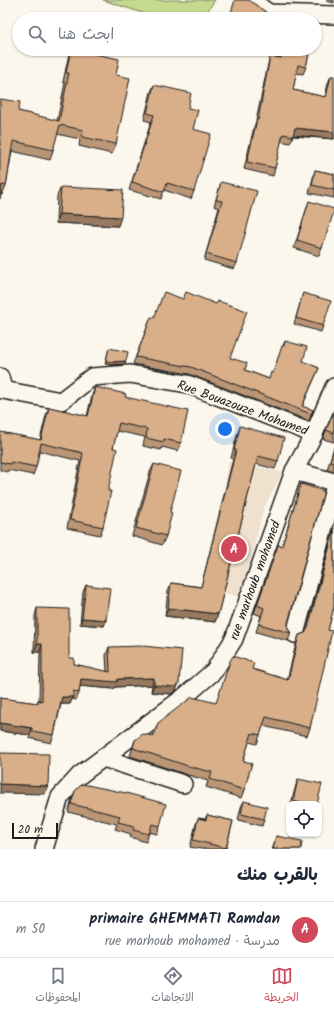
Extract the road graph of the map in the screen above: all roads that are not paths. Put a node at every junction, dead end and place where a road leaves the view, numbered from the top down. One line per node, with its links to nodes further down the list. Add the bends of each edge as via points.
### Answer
1 (250, 0): 2 (street)
2 (268, 12)
3 (322, 15): 4 (street)
4 (334, 15)
5 (0, 377): 7 (street, Rue Bouazouze Mohamed, via 3,390 61,401 92,377 130,374 165,380 187,384)
6 (334, 387): 7 (street, rue marhoub mohamed)
7 (314, 434): 8 (street, rue marhoub mohamed)
8 (294, 471): 9 (street); 12 (street, rue marhoub mohamed, via 234,639 214,671)
9 (334, 482)
10 (334, 489): 11 (street)
11 (294, 634)
12 (103, 758): 13 (street); 14 (street, rue marhoub mohamed, via 80,775 60,797)
13 (183, 784)
14 (44, 849)

